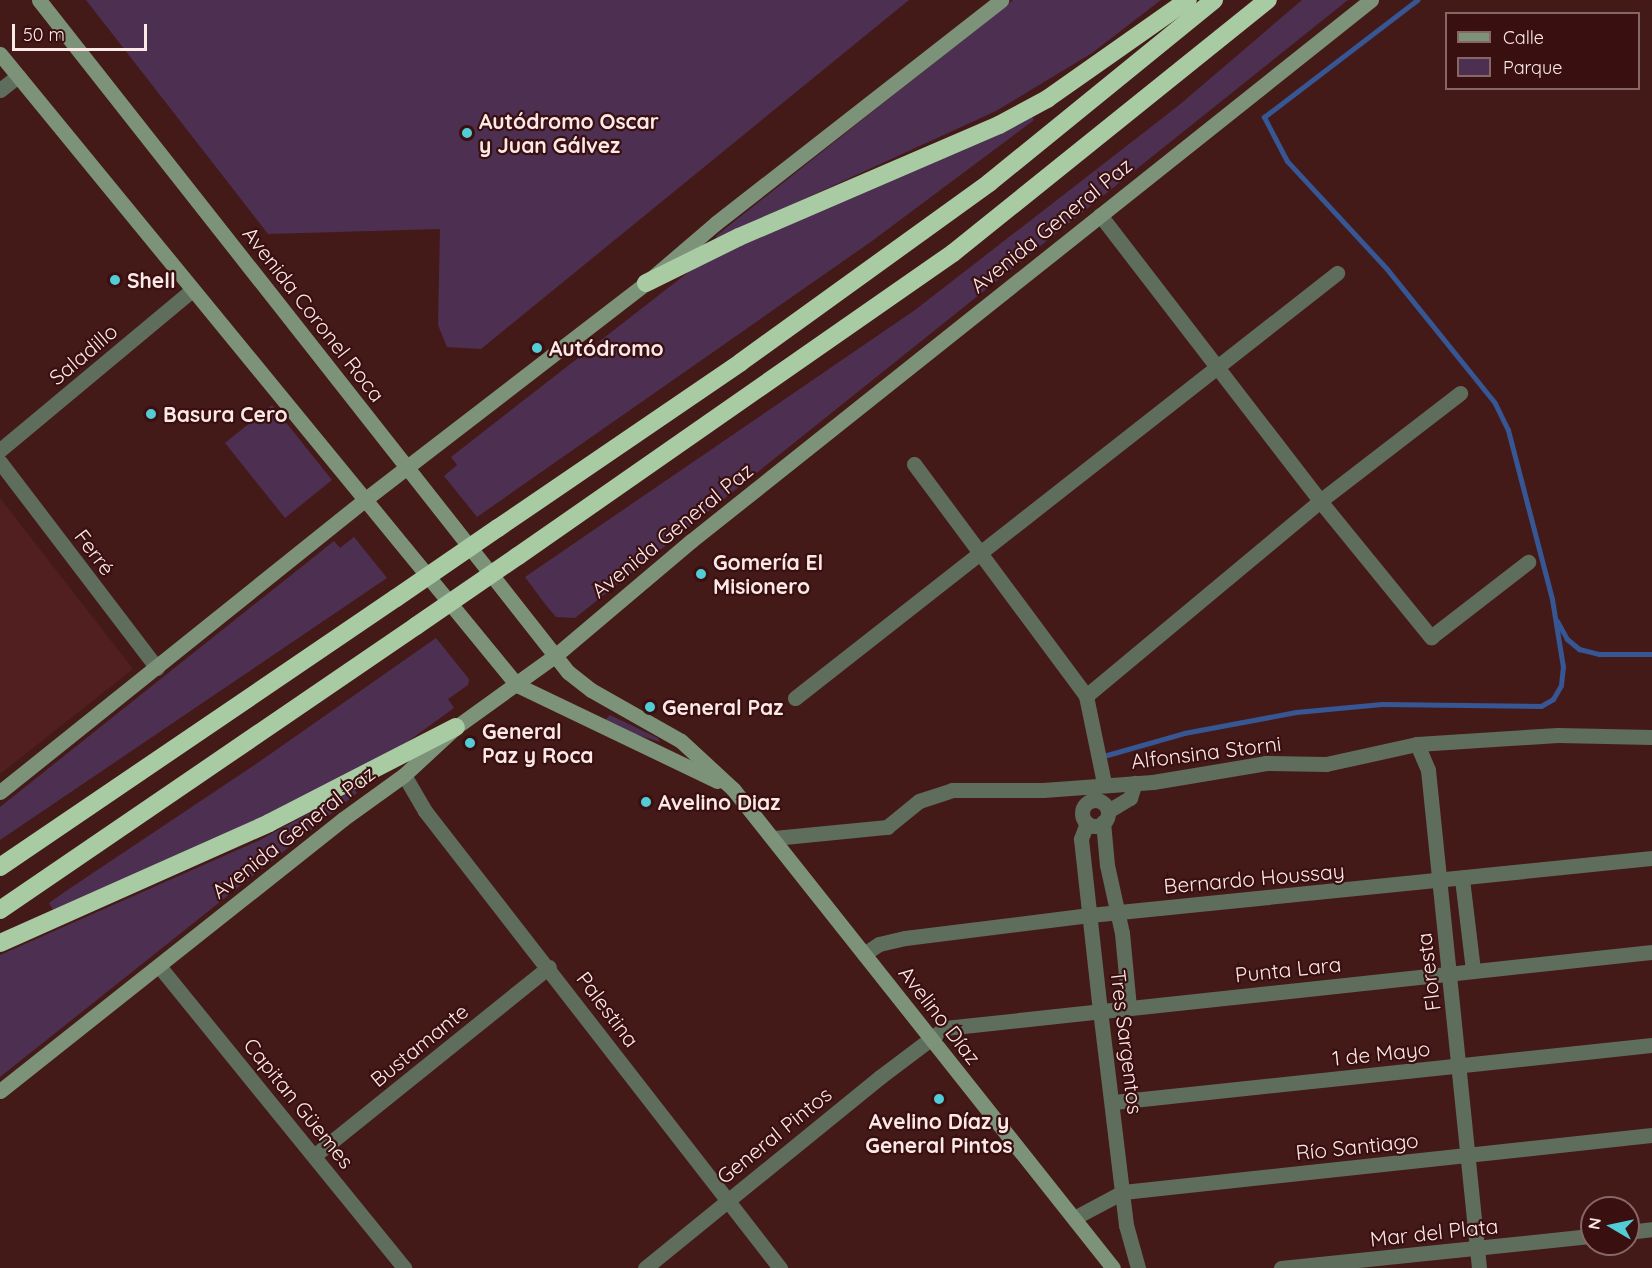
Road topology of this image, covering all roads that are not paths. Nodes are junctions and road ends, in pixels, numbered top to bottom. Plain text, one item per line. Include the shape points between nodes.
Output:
1 (39, 0) edge
2 (1001, 0) edge
3 (1188, 0) edge
4 (1214, 0) edge
5 (1268, 0) edge
6 (1371, 0) edge
7 (0, 54) edge
8 (18, 76) junction
9 (0, 90) edge
10 (1100, 215) junction
11 (1337, 273) dead end
12 (645, 283) junction
13 (192, 291) junction
14 (1216, 365) junction
15 (1460, 393) dead end
16 (0, 450) edge
17 (0, 462) edge
18 (914, 464) dead end
19 (407, 467) junction
20 (363, 501) junction
21 (1320, 501) junction
22 (978, 555) junction
23 (1528, 562) dead end
24 (556, 655) junction
25 (157, 668) junction
26 (517, 685) junction
27 (1086, 696) junction
28 (795, 698) dead end
29 (456, 727) junction
30 (1652, 737) edge
31 (1417, 744) junction
32 (404, 775) junction
33 (1104, 783) junction
34 (1135, 783) junction
35 (733, 789) junction
36 (0, 792) edge
37 (1106, 817) junction
38 (1087, 823) junction
39 (774, 838) junction
40 (1652, 858) edge
41 (0, 867) edge
42 (1462, 879) junction
43 (1438, 881) junction
44 (0, 910) edge
45 (1119, 912) junction
46 (1090, 915) junction
47 (0, 943) edge
48 (1652, 952) edge
49 (864, 954) junction
50 (159, 966) junction
51 (549, 967) junction
52 (1473, 970) junction
53 (1450, 973) junction
54 (1129, 1007) junction
55 (1100, 1010) junction
56 (930, 1037) junction
57 (1652, 1045) edge
58 (1459, 1066) junction
59 (0, 1091) edge
60 (1114, 1102) junction
61 (1652, 1135) edge
62 (315, 1155) junction
63 (1468, 1155) junction
64 (1123, 1192) junction
65 (726, 1200) junction
66 (1074, 1218) junction
67 (1580, 1237) edge
68 (1477, 1249) junction
69 (1107, 1266) edge
70 (404, 1268) edge
71 (645, 1268) edge
72 (780, 1268) edge
73 (1138, 1268) edge
74 (1281, 1268) edge
75 (1479, 1268) edge

1 - 19 street, Avenida Coronel Roca
2 - 12 street
3 - 12 highway via 1047,99 999,125 740,237
4 - 41 highway, bridge via 962,203 741,362
5 - 44 highway, Avenida General Paz, bridge via 953,254
6 - 10 street, Avenida General Paz
7 - 8 street
8 - 9 street
8 - 13 street
10 - 14 street
10 - 24 street, Avenida General Paz via 691,541
11 - 14 street
12 - 19 street
13 - 16 street, Saladillo
13 - 20 street
14 - 21 street
14 - 22 street
15 - 21 street
17 - 25 street, Ferré
18 - 22 street
19 - 20 street
19 - 24 street, Avenida Coronel Roca
20 - 25 street
20 - 26 street
21 - 23 street via 1431,638
21 - 27 street
22 - 27 street
22 - 28 street
24 - 26 street, Avenida General Paz
24 - 35 street, Avelino Díaz via 581,683 681,741
25 - 36 street
26 - 29 street, Avenida General Paz
26 - 35 street, Avelino Díaz
27 - 33 street
29 - 32 street, Avenida General Paz
29 - 47 highway via 269,823
30 - 31 street, Alfonsina Storni via 1558,735
31 - 34 street, Alfonsina Storni via 1326,764 1266,763
31 - 43 street, Floresta via 1428,770
32 - 50 street, Avenida General Paz
32 - 51 street, Palestina via 425,811
33 - 34 street, Alfonsina Storni
33 - 39 street, Alfonsina Storni via 1043,790 952,790 920,801 886,827
34 - 37 street via 1130,798
35 - 39 street, Avelino Díaz
37 - 38 street via 1095,826
37 - 38 street, Tres Sargentos via 1101,801 1089,801 1082,811
37 - 45 street, Tres Sargentos via 1107,865
38 - 46 street, Tres Sargentos via 1081,838
39 - 49 street, Avelino Díaz
40 - 42 street, Bernardo Houssay
42 - 43 street, Bernardo Houssay
42 - 52 street
43 - 45 street, Bernardo Houssay
43 - 53 street, Floresta
45 - 46 street, Bernardo Houssay
45 - 54 street, Tres Sargentos
46 - 49 street, Bernardo Houssay via 905,938 879,944
46 - 55 street, Tres Sargentos
48 - 52 street, Punta Lara
49 - 56 street, Avelino Díaz
50 - 59 street, Avenida General Paz
50 - 62 street, Capitan Güemes
51 - 62 street, Bustamante
51 - 65 street, Palestina
52 - 53 street, Punta Lara
53 - 54 street, Punta Lara
53 - 58 street, Floresta
54 - 55 street, Punta Lara
55 - 56 street, Punta Lara via 945,1029
55 - 60 street, Tres Sargentos
56 - 65 street, General Pintos
56 - 66 street, Avelino Díaz
57 - 58 street, 1 de Mayo
58 - 60 street, 1 de Mayo
58 - 63 street, Floresta
60 - 64 street, Tres Sargentos
61 - 63 street, Río Santiago
62 - 70 street, Capitan Güemes
63 - 64 street, Río Santiago
63 - 68 street, Floresta
64 - 66 street, Río Santiago
64 - 73 street, Tres Sargentos
65 - 71 street, General Pintos
65 - 72 street, Palestina
66 - 69 street, Avelino Díaz
67 - 68 street, Mar del Plata
68 - 74 street, Mar del Plata
68 - 75 street, Floresta

